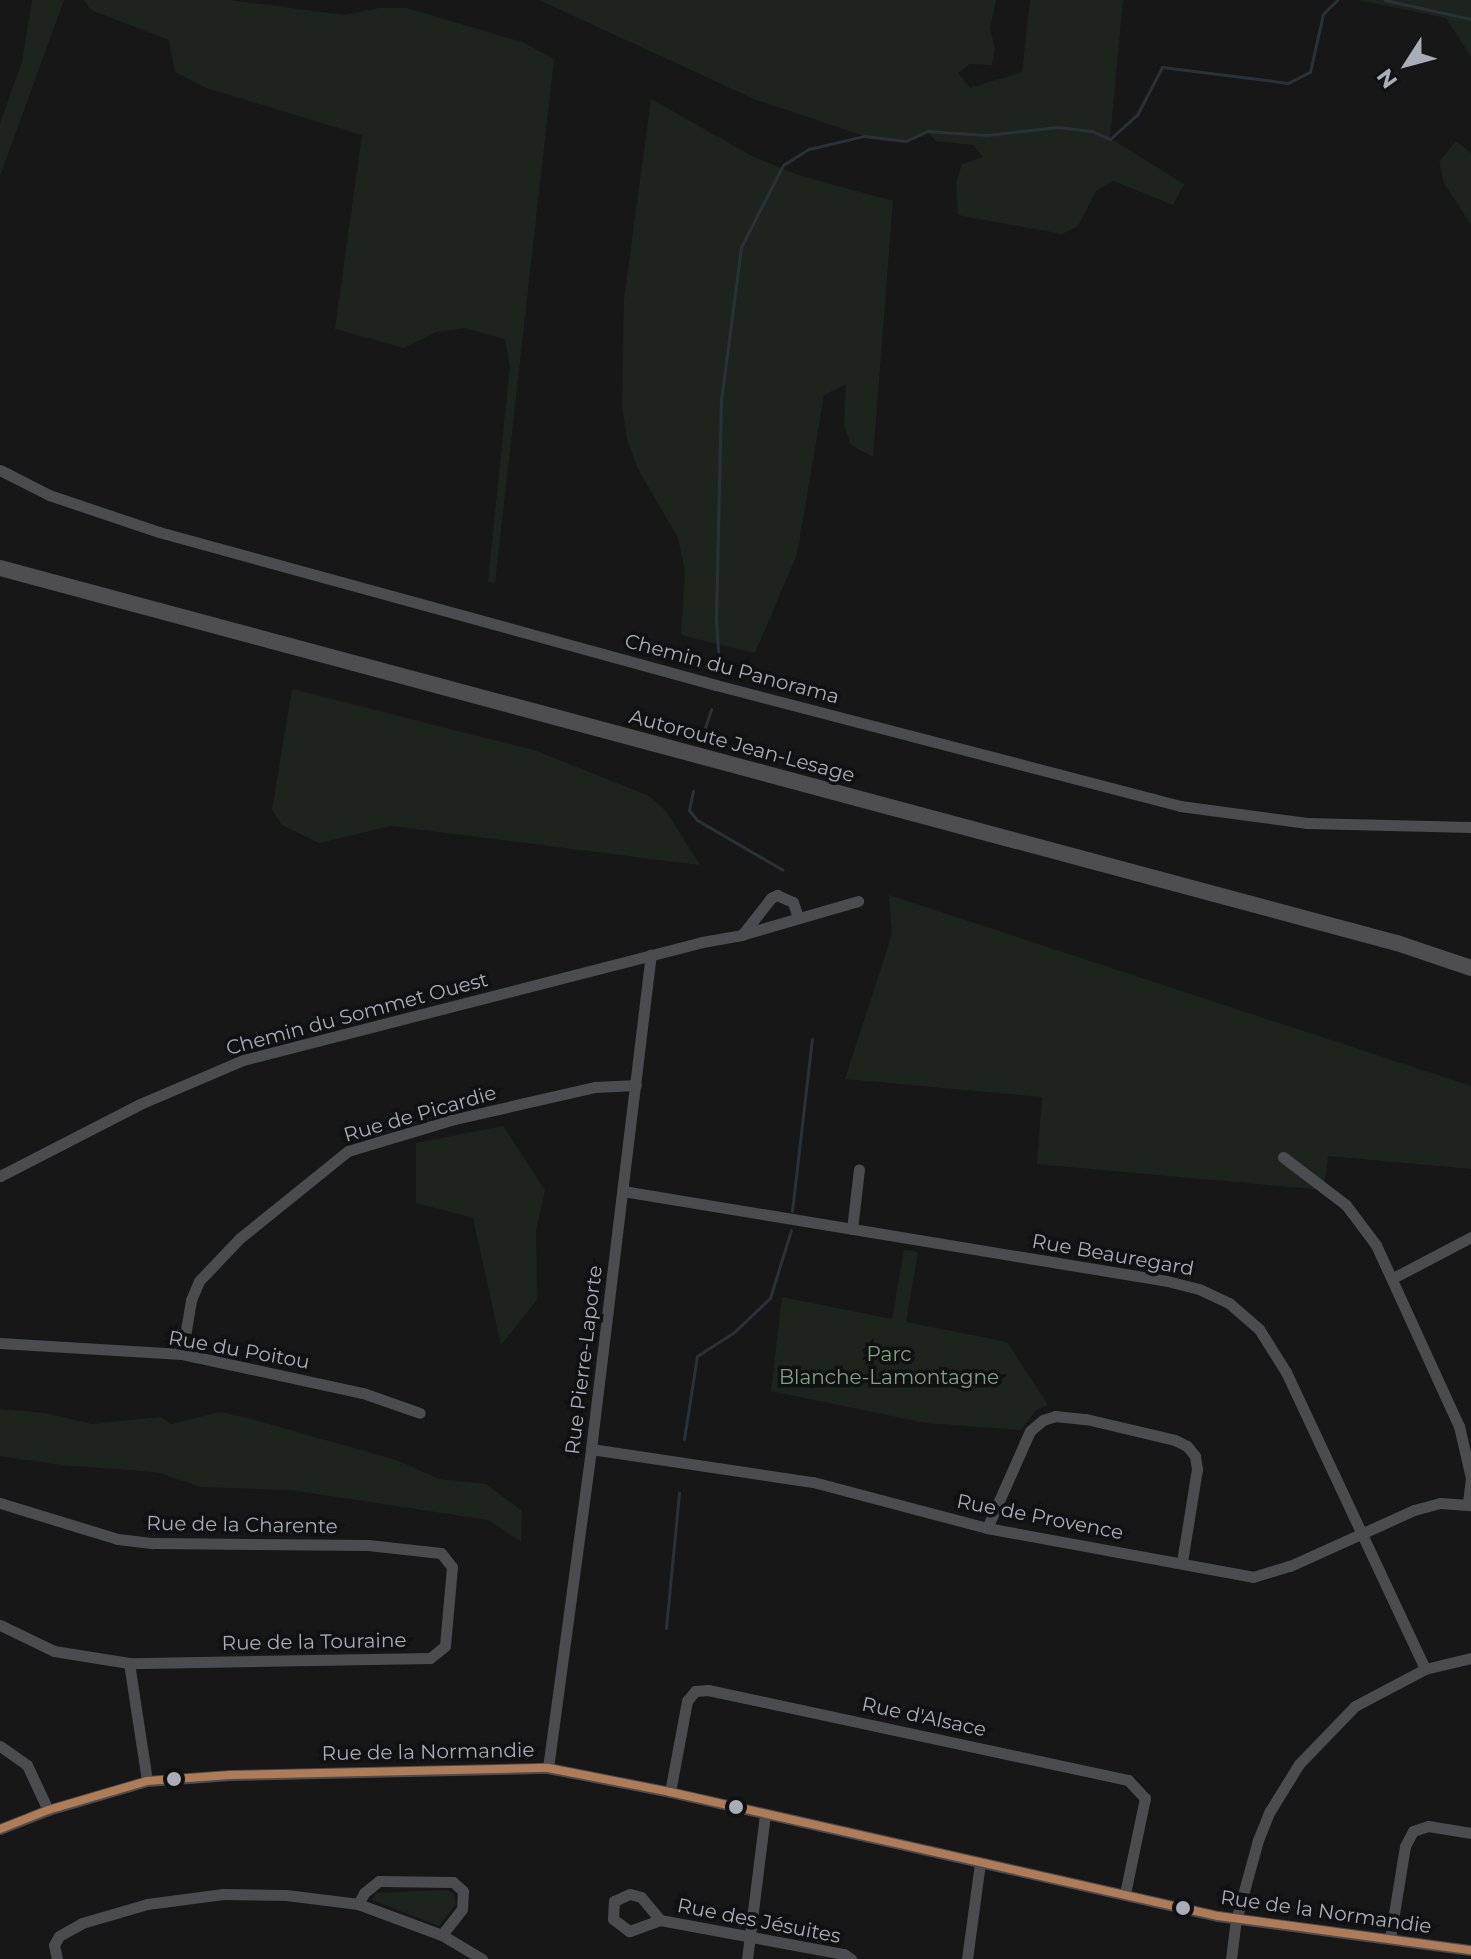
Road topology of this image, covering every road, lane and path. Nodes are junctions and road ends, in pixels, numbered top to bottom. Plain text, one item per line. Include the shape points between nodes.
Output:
1 (0, 470) edge
2 (0, 568) edge
3 (1471, 827) edge
4 (858, 901) dead end
5 (798, 917) junction
6 (741, 935) junction
7 (651, 955) junction
8 (1471, 968) edge
9 (636, 1085) junction
10 (1283, 1157) dead end
11 (859, 1169) dead end
12 (0, 1176) edge
13 (623, 1191) junction
14 (852, 1229) junction
15 (1471, 1237) edge
16 (1393, 1278) junction
17 (0, 1343) edge
18 (182, 1354) junction
19 (420, 1413) dead end
20 (591, 1449) junction
21 (0, 1503) edge
22 (1469, 1505) edge
23 (987, 1528) junction
24 (1361, 1536) junction
25 (441, 1553) joint
26 (1182, 1562) junction
27 (0, 1625) edge
28 (1471, 1658) edge
29 (129, 1663) junction
30 (1425, 1669) junction
31 (0, 1746) edge
32 (548, 1768) junction
33 (147, 1781) junction
34 (670, 1792) junction
35 (48, 1810) junction
36 (765, 1815) junction
37 (0, 1829) edge
38 (1471, 1833) edge
39 (980, 1863) junction
40 (1125, 1894) junction
41 (358, 1904) junction
42 (660, 1920) dead end
43 (1236, 1920) junction
44 (442, 1935) junction
45 (749, 1938) junction
46 (1390, 1938) junction
47 (1471, 1950) edge
48 (57, 1959) edge
49 (482, 1959) edge
50 (747, 1959) edge
51 (851, 1959) edge
52 (967, 1959) edge
53 (1231, 1959) edge

1 - 3 street, Chemin du Panorama via 49,495 159,532 1180,806 1307,823
2 - 8 highway, Autoroute Jean-Lesage via 1397,943
4 - 5 street, Chemin du Sommet Ouest
5 - 6 street, Chemin du Sommet Ouest
5 - 6 street via 793,902 777,895
6 - 7 street, Chemin du Sommet Ouest
7 - 9 street, Rue Pierre-Laporte
7 - 12 street, Chemin du Sommet Ouest via 243,1060 140,1104
9 - 13 street, Rue Pierre-Laporte
9 - 18 street, Rue de Picardie via 595,1087 348,1151 240,1238 199,1281
10 - 16 street via 1346,1205
11 - 14 street
13 - 14 street, Rue Beauregard
13 - 20 street, Rue Pierre-Laporte
14 - 24 street, Rue Beauregard via 1167,1281 1229,1303 1259,1329 1278,1356
15 - 16 street
16 - 22 street via 1459,1426 1471,1478
17 - 18 street, Rue du Poitou
18 - 19 street, Rue du Poitou via 363,1393
20 - 23 street, Rue de Provence via 813,1482
20 - 32 street, Rue Pierre-Laporte
21 - 25 street, Rue de la Charente via 118,1539 153,1543 368,1545
22 - 24 street, Rue de Provence via 1440,1503 1414,1510
23 - 26 street, Rue de Provence
23 - 26 street via 1030,1431 1055,1416 1077,1418 1175,1440 1195,1456
24 - 26 street, Rue de Provence via 1253,1577
24 - 30 street, Rue Beauregard
25 - 29 street, Rue de la Touraine via 452,1567 445,1646 430,1658
27 - 29 street, Rue de la Touraine via 54,1651
28 - 30 street
29 - 33 street
30 - 43 street via 1355,1706 1299,1764 1258,1840
31 - 35 street via 27,1765
32 - 33 street, Rue de la Normandie
32 - 34 street, Rue de la Normandie
33 - 35 street, Rue de la Normandie
34 - 36 street, Rue de la Normandie
34 - 40 street, Rue d'Alsace via 687,1701 695,1691 708,1690 1128,1780 1145,1798
35 - 37 street, Rue de la Normandie
36 - 39 street, Rue de la Normandie
36 - 45 street
38 - 46 street via 1428,1826 1413,1831 1405,1846
39 - 40 street, Rue de la Normandie
39 - 52 street
40 - 43 street, Rue de la Normandie
41 - 44 street
41 - 44 street via 379,1881 453,1882 463,1891 462,1909
41 - 48 street via 223,1894 147,1904 82,1923 59,1936 54,1945
42 - 45 street, Rue des Jésuites
43 - 46 street, Rue de la Normandie
43 - 53 street
44 - 49 street
45 - 50 street
45 - 51 street, Rue des Jésuites
46 - 47 street, Rue de la Normandie

